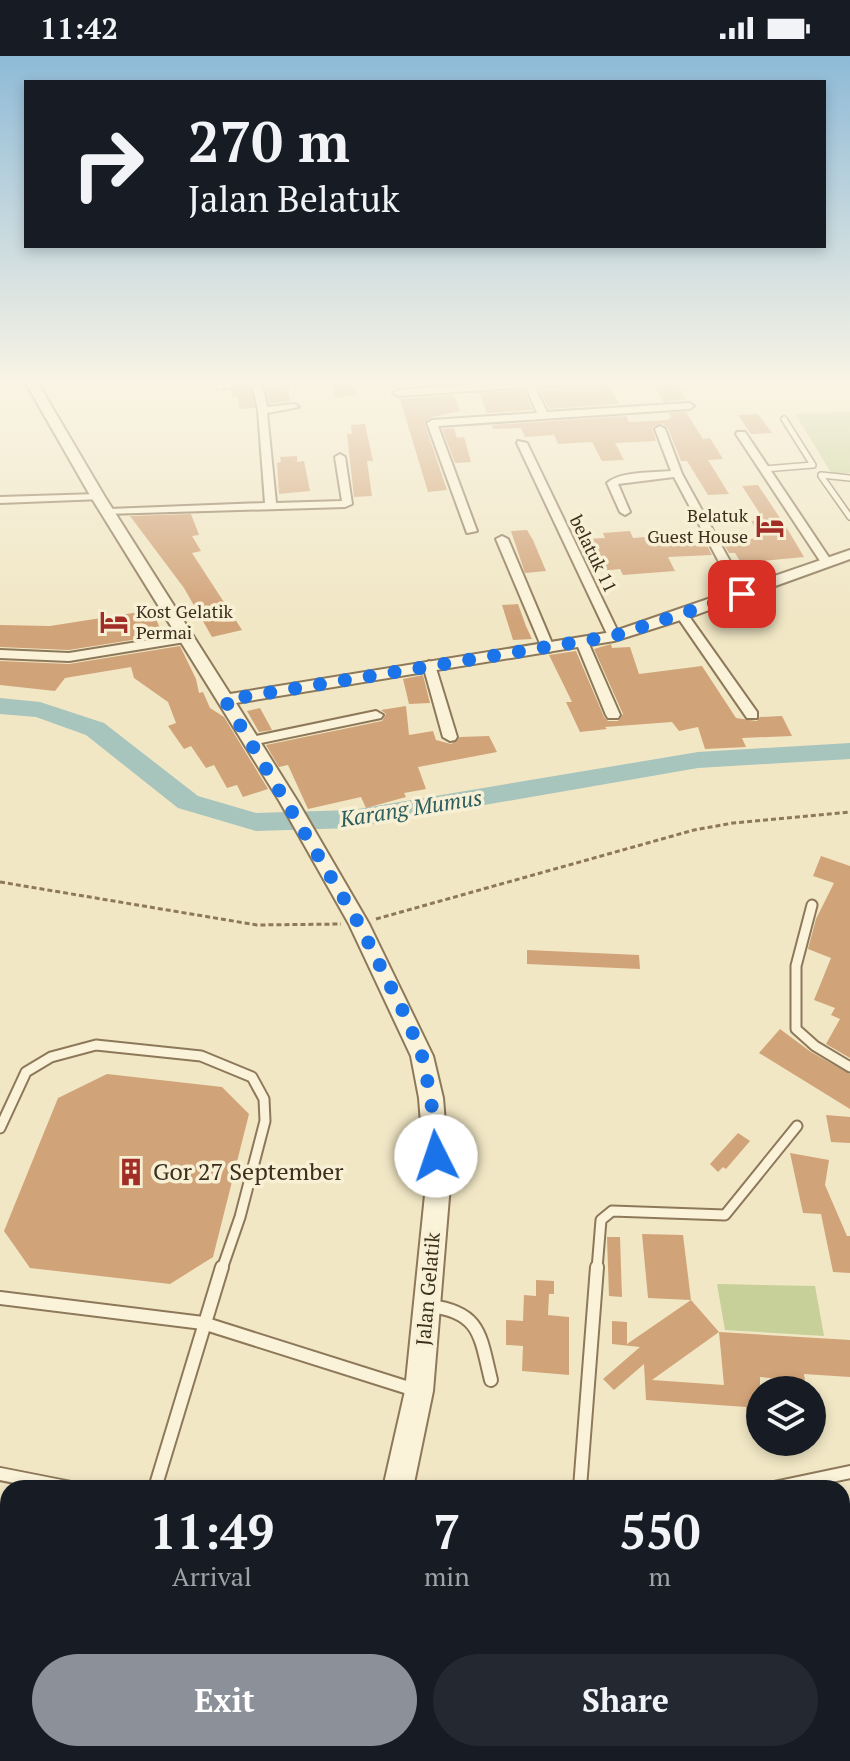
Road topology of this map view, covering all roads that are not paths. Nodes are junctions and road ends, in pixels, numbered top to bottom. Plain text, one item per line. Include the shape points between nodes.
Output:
1 (76, 460) edge
2 (267, 460) edge
3 (341, 460) edge
4 (445, 460) edge
5 (530, 460) edge
6 (672, 460) edge
7 (758, 460) edge
8 (810, 460) edge
9 (813, 465) junction
10 (764, 469) junction
11 (677, 474) junction
12 (821, 476) junction
13 (850, 478) edge
14 (98, 497) junction
15 (0, 500) edge
16 (271, 507) junction
17 (109, 512) junction
18 (625, 512) dead end
19 (850, 517) edge
20 (471, 531) dead end
21 (502, 539) dead end
22 (850, 554) edge
23 (826, 562) junction
24 (742, 594) junction
25 (682, 615) junction
26 (614, 636) junction
27 (187, 638) junction
28 (582, 642) junction
29 (548, 648) junction
30 (0, 654) edge
31 (429, 665) junction
32 (225, 700) junction
33 (376, 715) dead end
34 (613, 715) dead end
35 (752, 715) dead end
36 (450, 737) dead end
37 (251, 741) junction
38 (812, 905) dead end
39 (850, 1067) edge
40 (797, 1126) dead end
41 (0, 1128) edge
42 (0, 1298) edge
43 (426, 1305) junction
44 (203, 1323) junction
45 (491, 1380) dead end
46 (419, 1391) junction
47 (850, 1472) edge
48 (0, 1474) edge
49 (30, 1480) edge
50 (157, 1480) edge
51 (400, 1480) edge
52 (581, 1480) edge
53 (812, 1480) edge

1 - 14 street, Jalan Gelatik
2 - 16 street
3 - 16 street via 346,504
4 - 20 street
5 - 26 street, belatuk 11
6 - 11 street
7 - 10 street
8 - 9 lane
9 - 10 lane
9 - 12 lane
10 - 23 street
11 - 18 street via 612,483
11 - 24 street
12 - 13 lane
12 - 19 lane
14 - 15 street
14 - 17 street, Jalan Gelatik
16 - 17 street
17 - 27 street, Jalan Gelatik
21 - 29 street
22 - 23 street
23 - 24 street
24 - 25 street
25 - 26 street
25 - 35 street
26 - 28 street
27 - 30 street via 83,655
27 - 32 street, Jalan Gelatik
28 - 29 street
28 - 34 street
29 - 31 street
31 - 32 street
31 - 36 street
32 - 37 street, Jalan Gelatik
33 - 37 street
37 - 43 street, Jalan Gelatik via 359,924 422,1056 438,1185
38 - 39 lane via 800,933 793,1004 796,1029
40 - 52 lane via 725,1215 612,1211 601,1220
41 - 44 lane via 26,1072 51,1057 96,1045 201,1056 252,1077 264,1099 265,1121 240,1217
42 - 44 lane
43 - 45 lane via 466,1316 478,1332
43 - 46 street, Jalan Gelatik
44 - 46 lane
44 - 50 lane
46 - 51 street, Jalan Gelatik
47 - 53 lane
48 - 49 lane

